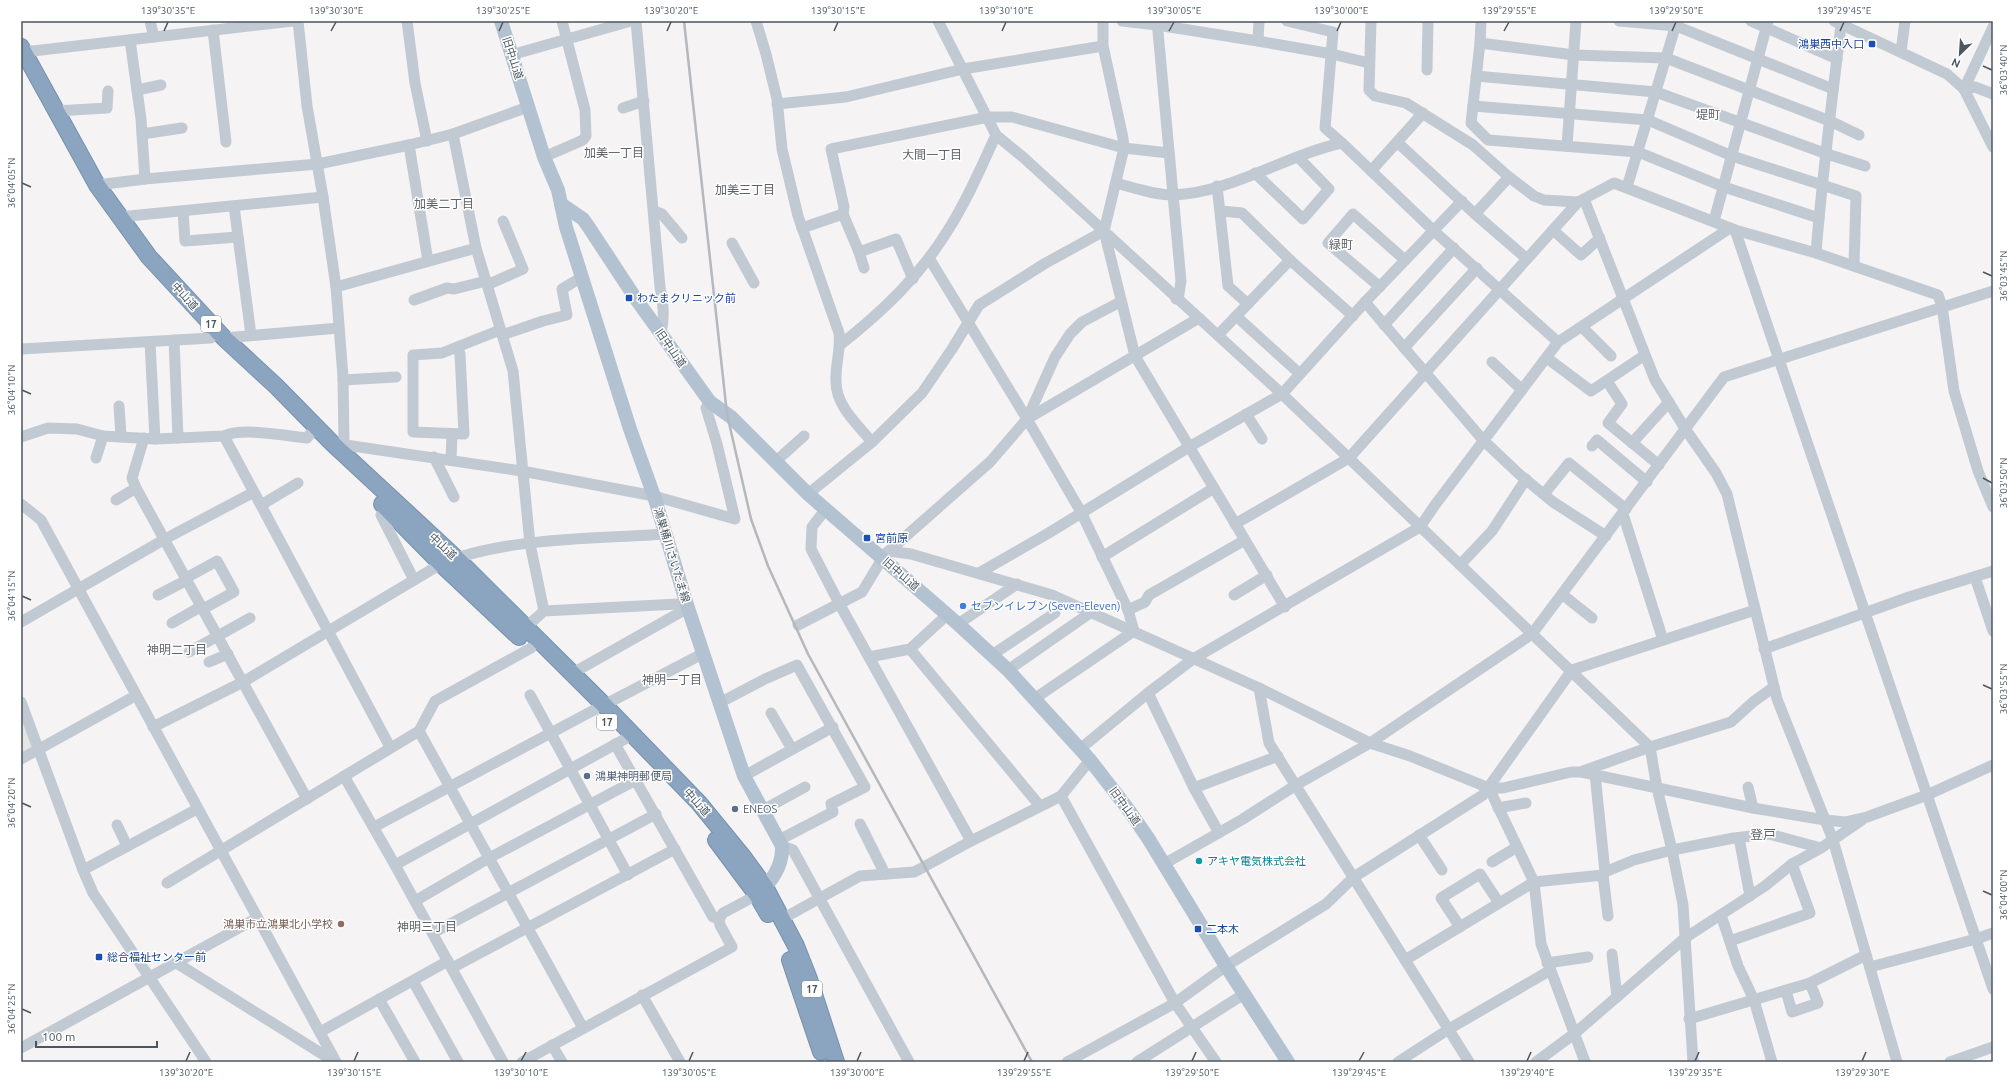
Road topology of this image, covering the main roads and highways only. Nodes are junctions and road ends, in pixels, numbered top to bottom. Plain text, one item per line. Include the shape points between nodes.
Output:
1 (501, 21) edge
2 (23, 50) edge
3 (21, 68) edge
4 (562, 204) junction
5 (218, 338) junction
6 (448, 561) junction
7 (599, 707) junction
8 (761, 891) junction
9 (825, 1062) edge
10 (836, 1062) edge
11 (1288, 1062) edge

1 - 4 main road, 旧中山道 via 544,157
2 - 5 highway, 中山道 / 17 via 97,185 149,256
3 - 5 highway, 中山道 / 17 via 92,194 134,250
4 - 8 main road, 鴻巣桶川さいたま線 via 566,227 630,429 744,776 780,843 782,853 778,870
4 - 11 main road, 旧中山道 via 586,222 710,402 731,418 825,510 885,554 1008,670 1090,760 1128,809
5 - 6 highway, 中山道 / 17 via 310,434 386,508
5 - 6 highway, 中山道 / 17 via 276,386 338,443
6 - 7 highway, 中山道 / 17 via 531,648
6 - 7 highway, 中山道 / 17 via 525,628 571,674
7 - 8 highway, 中山道 / 17 via 699,803
7 - 8 highway, 中山道 / 17 via 620,741 667,782
8 - 9 highway, 中山道 / 17 via 791,963
8 - 10 highway, 中山道 / 17 via 782,919 796,946

